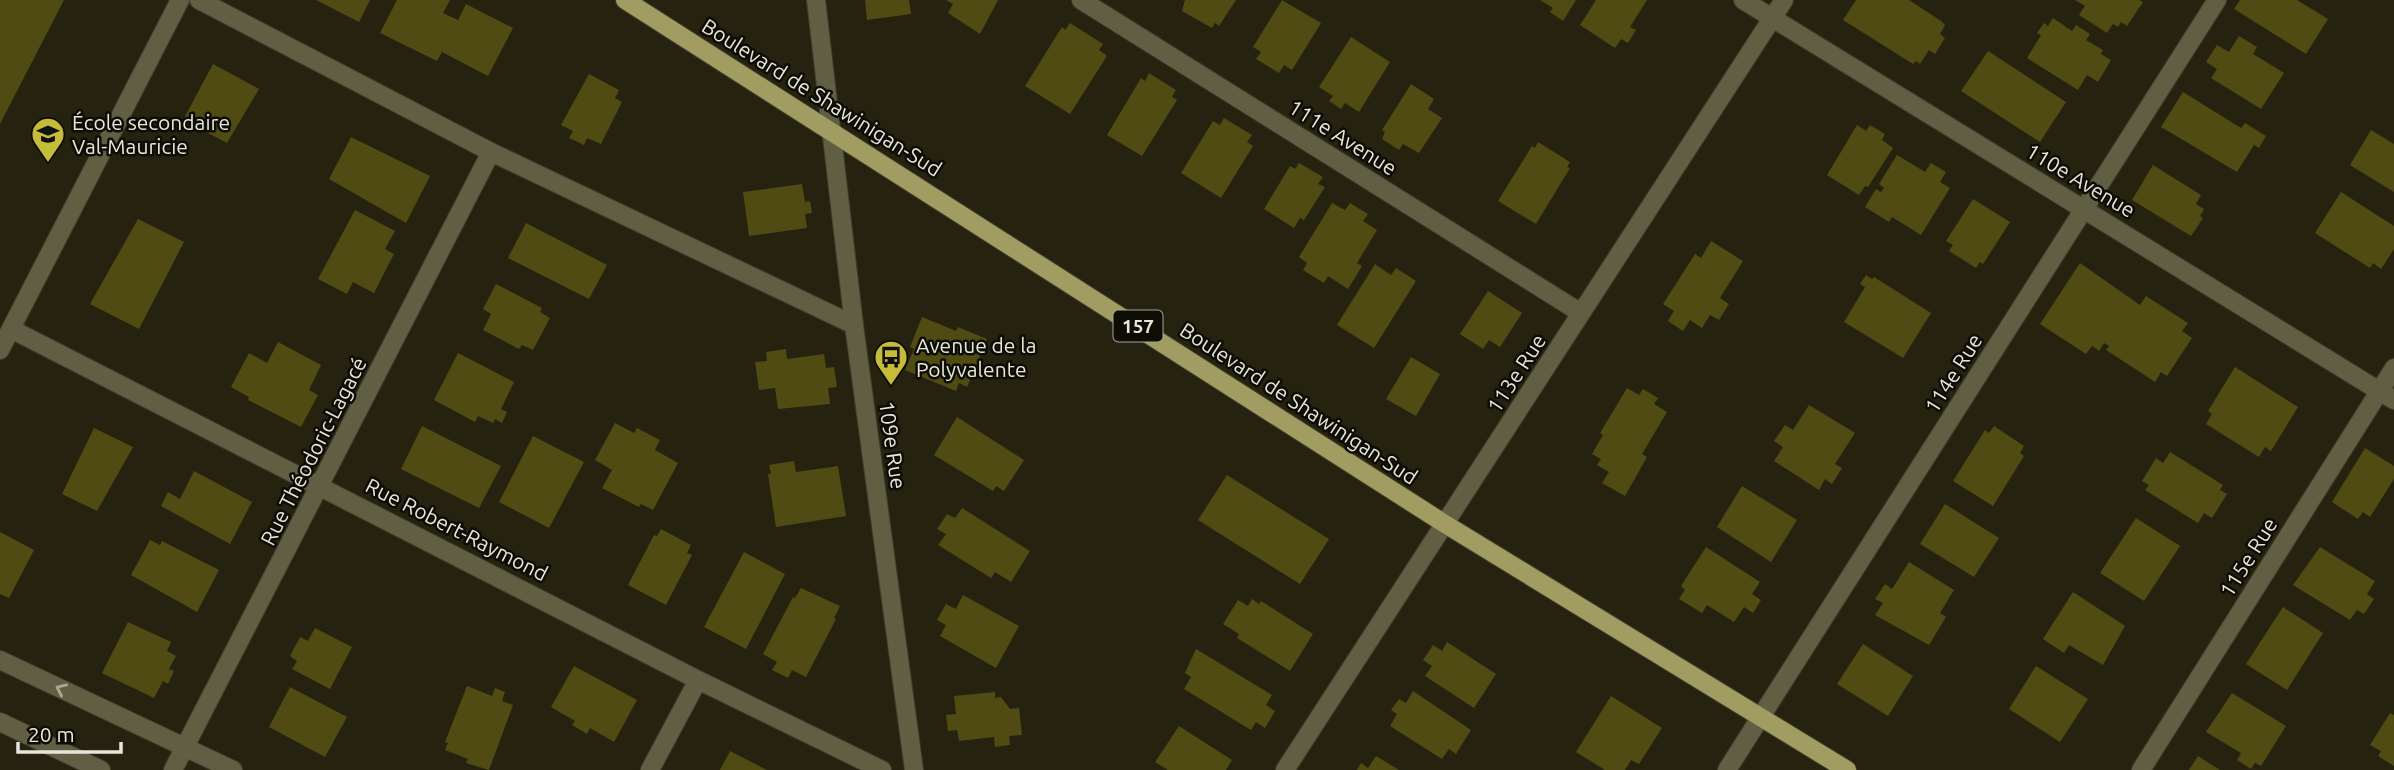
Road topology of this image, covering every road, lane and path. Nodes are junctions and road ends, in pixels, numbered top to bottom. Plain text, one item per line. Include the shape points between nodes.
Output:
1 (180, 0) edge
2 (199, 0) edge
3 (625, 0) edge
4 (817, 0) edge
5 (1081, 0) edge
6 (1743, 0) edge
7 (1784, 0) edge
8 (2217, 0) edge
9 (1772, 19) junction
10 (831, 129) junction
11 (491, 152) junction
12 (2085, 208) junction
13 (1581, 313) junction
14 (854, 325) junction
15 (11, 328) junction
16 (0, 350) edge
17 (2394, 368) edge
18 (2387, 396) edge
19 (322, 485) junction
20 (1445, 524) junction
21 (0, 660) edge
22 (698, 680) junction
23 (1762, 716) junction
24 (0, 722) edge
25 (184, 747) junction
26 (101, 770) edge
27 (173, 770) edge
28 (233, 770) edge
29 (650, 770) edge
30 (882, 770) edge
31 (914, 770) edge
32 (1286, 770) edge
33 (1727, 770) edge
34 (1847, 770) edge
35 (2141, 770) edge

1 - 15 street
2 - 11 street
3 - 10 main road, Boulevard de Shawinigan-Sud / 157
4 - 10 street, 109e Rue
5 - 13 street, 111e Avenue
6 - 9 street, 110e Avenue
7 - 9 street, 113e Rue
8 - 12 street, 114e Rue
9 - 12 street, 110e Avenue
9 - 13 street, 113e Rue
10 - 14 street, 109e Rue
10 - 20 main road, Boulevard de Shawinigan-Sud / 157
11 - 14 street
11 - 19 street, Rue Théodoric-Lagacé
12 - 18 street, 110e Avenue
12 - 23 street, 114e Rue
13 - 20 street, 113e Rue
14 - 31 street, 109e Rue
15 - 16 street
15 - 19 street, Rue Robert-Raymond
17 - 18 street, 115e Rue
18 - 35 street, 115e Rue
19 - 22 street, Rue Robert-Raymond
19 - 25 street, Rue Théodoric-Lagacé
20 - 23 main road, Boulevard de Shawinigan-Sud / 157
20 - 32 street, 113e Rue
25 -> 21 street
22 - 29 street
22 - 30 street, Rue Robert-Raymond
23 - 33 street, 114e Rue
23 - 34 main road, Boulevard de Shawinigan-Sud / 157
24 - 26 street
25 - 27 street, Rue Théodoric-Lagacé
25 - 28 street

